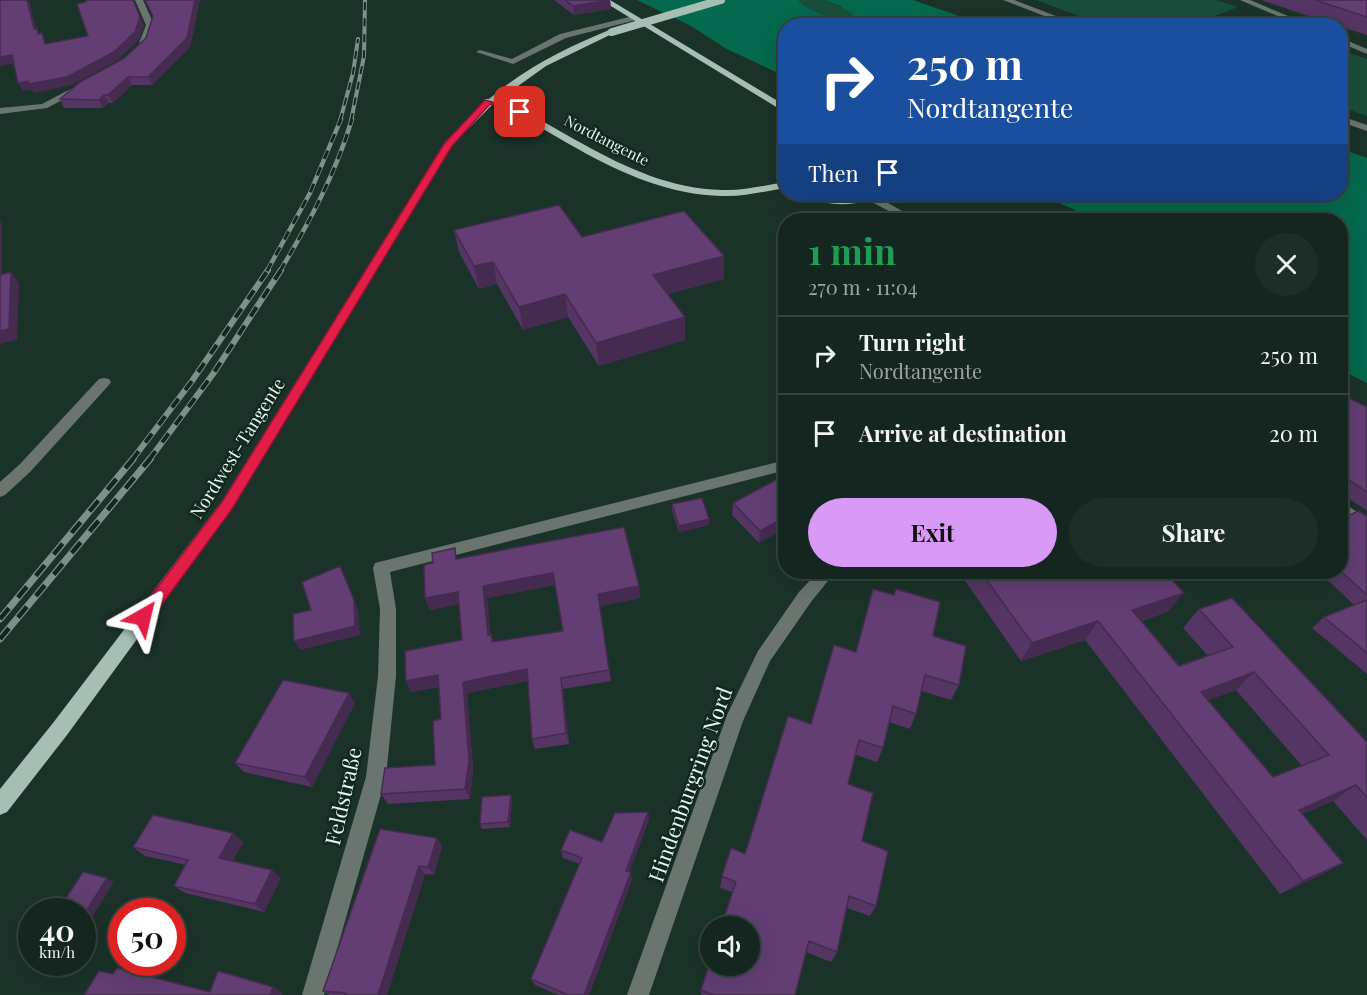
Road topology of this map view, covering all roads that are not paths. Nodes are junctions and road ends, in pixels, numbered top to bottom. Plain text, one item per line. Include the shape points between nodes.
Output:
1 (140, 0) edge
2 (605, 0) edge
3 (721, 0) edge
4 (1007, 0) edge
5 (1244, 0) edge
6 (633, 18) junction
7 (1057, 18) edge
8 (1289, 18) edge
9 (1348, 43) edge
10 (137, 49) edge
11 (480, 52) dead end
12 (1367, 52) edge
13 (94, 79) edge
14 (488, 101) junction
15 (778, 105) edge
16 (0, 111) edge
17 (1348, 121) edge
18 (1367, 128) edge
19 (778, 187) edge
20 (881, 201) edge
21 (901, 213) edge
22 (105, 382) dead end
23 (778, 467) edge
24 (0, 491) edge
25 (1348, 513) edge
26 (1367, 526) edge
27 (821, 579) edge
28 (0, 805) edge
29 (313, 995) edge
30 (638, 995) edge

1 - 10 street via 150,25 145,42
2 - 6 main road
3 - 14 main road, bridge via 579,45
4 - 7 street
5 - 8 street
6 - 11 street via 562,36 513,62
6 - 15 main road
9 - 12 street
13 - 16 street via 44,106
14 - 19 main road, Nordtangente via 520,112 595,154 657,182 744,193
14 - 28 main road, Nordwest-Tangente via 435,164 227,506
17 - 18 street
20 - 21 street
22 - 24 street
23 - 29 street, Feldstraße via 381,568 388,609 387,676 376,777
25 - 26 street
27 - 30 street, Hindenburgring Nord via 765,656 734,722

